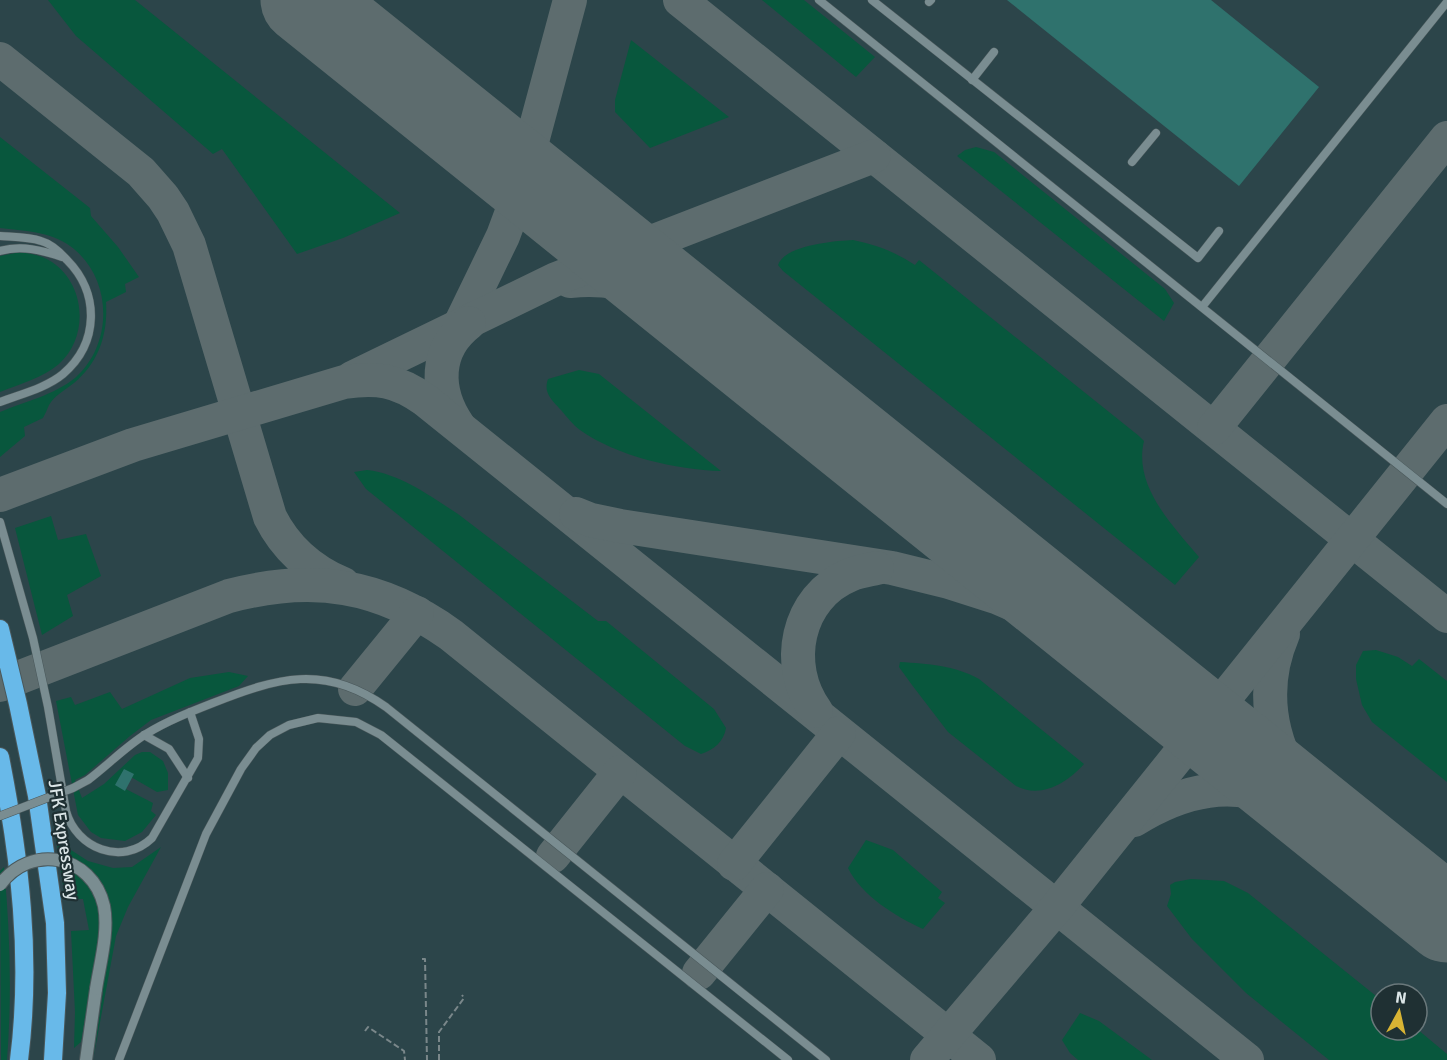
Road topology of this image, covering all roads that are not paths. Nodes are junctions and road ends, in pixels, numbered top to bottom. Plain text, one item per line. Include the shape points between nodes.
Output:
1 (819, 0) edge
2 (872, 0) edge
3 (1447, 2) edge
4 (994, 52) dead end
5 (972, 80) junction
6 (1156, 133) dead end
7 (1132, 162) dead end
8 (1219, 231) dead end
9 (0, 236) edge
10 (0, 250) edge
11 (66, 259) junction
12 (1202, 307) junction
13 (0, 402) edge
14 (1447, 504) edge
15 (0, 522) edge
16 (0, 629) edge
17 (190, 712) junction
18 (144, 735) junction
19 (0, 757) edge
20 (188, 778) junction
21 (0, 816) edge
22 (0, 885) edge
23 (17, 1060) edge
24 (53, 1060) edge
25 (86, 1060) edge
26 (119, 1060) edge
27 (788, 1060) edge
28 (826, 1060) edge

1 - 12 lane
2 - 5 lane
3 - 12 lane
4 - 5 lane
5 - 8 lane via 1198,258
6 - 7 lane
9 - 11 lane via 41,241
10 - 11 lane via 34,249
11 - 13 lane via 90,296 91,327 81,353 53,381
12 - 14 lane
15 - 20 lane via 33,639 66,811 75,832 100,850 125,852 140,847 156,833
16 - 24 highway, JFK Expressway via 37,796 56,923
17 - 18 lane
17 - 20 lane via 199,745 198,758
17 - 28 lane via 255,686 295,679 330,681 367,695
18 - 20 lane via 169,749
18 - 21 lane, bridge via 88,780
19 - 23 highway via 24,921 26,992
22 - 25 street, bridge via 18,868 38,860 62,860 88,876 101,896 105,933
26 - 27 lane via 202,842 242,769 262,742 279,730 298,722 329,718 356,722 381,735

